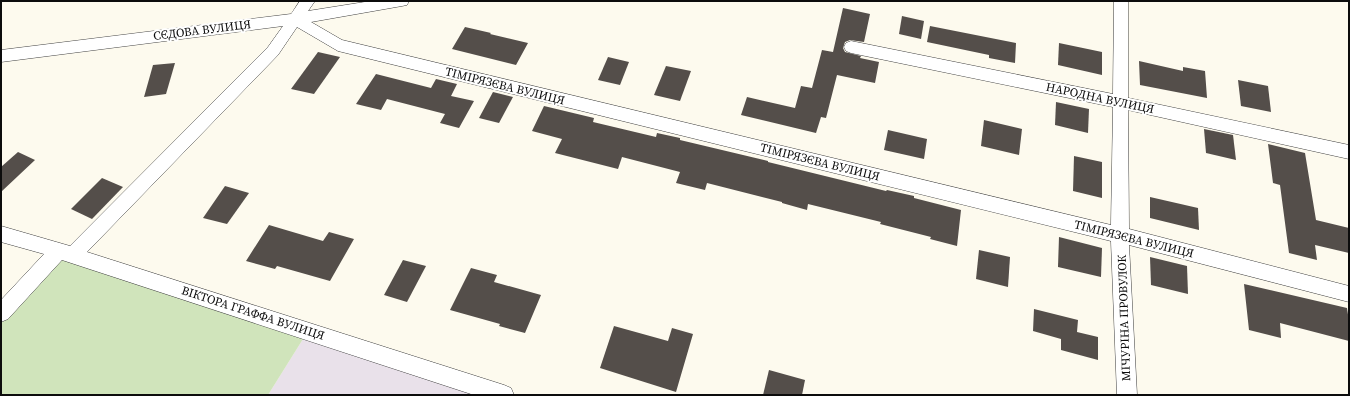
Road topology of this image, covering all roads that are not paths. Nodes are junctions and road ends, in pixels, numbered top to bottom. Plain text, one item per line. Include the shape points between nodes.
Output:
1 (308, 1) edge
2 (402, 1) edge
3 (1121, 1) edge
4 (296, 18) junction
5 (851, 47) dead end
6 (1, 56) edge
7 (1120, 102) junction
8 (1349, 152) edge
9 (1, 234) edge
10 (1120, 235) junction
11 (66, 253) junction
12 (1349, 294) edge
13 (1, 313) edge
14 (504, 395) edge
15 (1127, 395) edge

1 - 4 street
2 - 4 street, СЄДОВА ВУЛИЦЯ
3 - 7 street, МІЧУРІНА ПРОВУЛОК
4 - 6 street, СЄДОВА ВУЛИЦЯ
4 - 10 street, ТІМІРЯЗЄВА ВУЛИЦЯ via 338,45
4 - 11 street via 273,51
5 - 7 street, НАРОДНА ВУЛИЦЯ
7 - 8 street, НАРОДНА ВУЛИЦЯ
7 - 10 street, МІЧУРІНА ПРОВУЛОК
9 - 11 street, ВІКТОРА ГРАФФА ВУЛИЦЯ
10 - 12 street, ТІМІРЯЗЄВА ВУЛИЦЯ
10 - 15 street, МІЧУРІНА ПРОВУЛОК
11 - 13 street
11 - 14 street, ВІКТОРА ГРАФФА ВУЛИЦЯ

